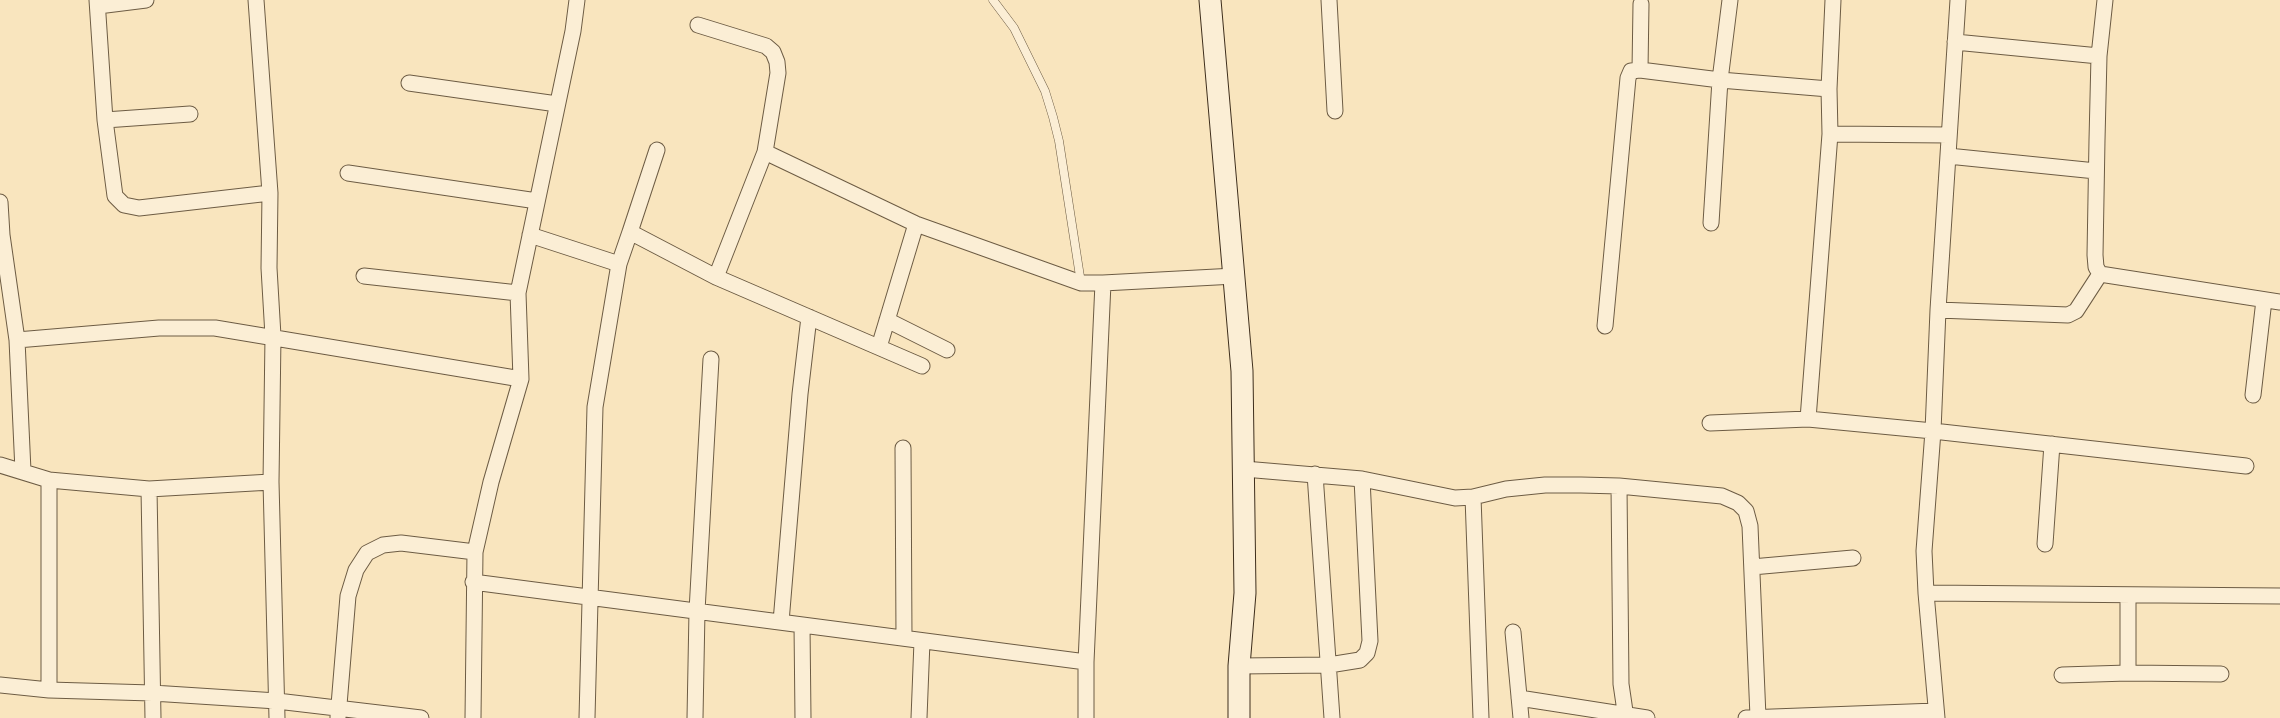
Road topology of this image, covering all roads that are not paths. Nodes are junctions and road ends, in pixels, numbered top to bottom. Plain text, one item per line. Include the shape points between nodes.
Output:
1 (146, 0) edge
2 (256, 0) edge
3 (577, 0) edge
4 (993, 0) edge
5 (1210, 0) edge
6 (1329, 0) edge
7 (1730, 0) edge
8 (1833, 0) edge
9 (1958, 0) edge
10 (2105, 0) edge
11 (97, 3) edge
12 (1636, 3) edge
13 (698, 25) dead end
14 (1955, 42) junction
15 (2098, 56) junction
16 (1640, 70) junction
17 (1720, 80) junction
18 (409, 83) dead end
19 (1829, 89) junction
20 (557, 104) junction
21 (1335, 111) dead end
22 (190, 114) dead end
23 (105, 120) junction
24 (1830, 134) junction
25 (1949, 135) junction
26 (658, 150) dead end
27 (765, 152) junction
28 (1948, 156) junction
29 (2096, 171) junction
30 (348, 173) dead end
31 (270, 193) junction
32 (537, 201) junction
33 (0, 202) edge
34 (1711, 223) dead end
35 (916, 224) junction
36 (630, 232) junction
37 (530, 235) junction
38 (620, 264) junction
39 (2100, 274) junction
40 (364, 276) dead end
41 (1235, 276) junction
42 (716, 277) junction
43 (1081, 283) junction
44 (1103, 283) junction
45 (518, 293) junction
46 (2264, 300) junction
47 (2280, 302) edge
48 (1938, 310) junction
49 (810, 317) junction
50 (887, 320) junction
51 (1605, 326) dead end
52 (273, 336) junction
53 (17, 340) junction
54 (879, 347) junction
55 (947, 350) dead end
56 (712, 359) dead end
57 (922, 366) dead end
58 (521, 379) junction
59 (2253, 395) dead end
60 (1808, 419) junction
61 (1710, 423) dead end
62 (1933, 431) junction
63 (2052, 444) junction
64 (904, 448) dead end
65 (0, 465) edge
66 (2246, 466) dead end
67 (1244, 469) junction
68 (23, 471) junction
69 (1315, 474) junction
70 (1362, 479) junction
71 (49, 480) junction
72 (271, 482) junction
73 (1619, 486) junction
74 (149, 489) junction
75 (1473, 497) junction
76 (2045, 544) dead end
77 (475, 552) junction
78 (1853, 558) dead end
79 (1752, 567) junction
80 (474, 582) junction
81 (1926, 593) junction
82 (2128, 595) junction
83 (2280, 596) edge
84 (589, 597) junction
85 (697, 611) junction
86 (781, 622) junction
87 (802, 625) junction
88 (1513, 632) dead end
89 (904, 638) junction
90 (922, 641) junction
91 (1086, 662) junction
92 (1329, 665) junction
93 (1239, 666) junction
94 (2128, 673) junction
95 (2221, 674) dead end
96 (2062, 675) dead end
97 (0, 684) edge
98 (49, 690) junction
99 (152, 693) junction
100 (1519, 698) junction
101 (277, 701) junction
102 (338, 713) edge
103 (1936, 714) edge
104 (1626, 716) edge
105 (153, 718) edge
106 (277, 718) edge
107 (422, 718) edge
108 (472, 718) edge
109 (587, 718) edge
110 (695, 718) edge
111 (803, 718) edge
112 (919, 718) edge
113 (1086, 718) edge
114 (1239, 718) edge
115 (1332, 718) edge
116 (1481, 718) edge
117 (1521, 718) edge
118 (1647, 718) edge
119 (1752, 718) edge

1 - 11 street
2 - 31 street
3 - 20 street
4 - 43 lane via 1014,28 1053,117
5 - 41 street
6 - 21 street
7 - 17 street
8 - 19 street
9 - 14 street
10 - 15 street
11 - 23 street
12 - 16 street
13 - 27 street via 766,46 773,52 778,73
14 - 15 street
14 - 25 street
15 - 29 street
16 - 17 street
16 - 51 street via 1631,71 1628,78
17 - 19 street
17 - 34 street
18 - 20 street
19 - 24 street
20 - 32 street
22 - 23 street
23 - 31 street via 115,196 124,205 139,208
24 - 25 street
24 - 60 street
25 - 28 street
26 - 36 street
27 - 35 street
27 - 42 street
28 - 29 street
28 - 48 street
29 - 39 street via 2095,255
30 - 32 street
31 - 52 street via 269,268
32 - 37 street
33 - 53 street
35 - 43 street
35 - 50 street
36 - 38 street
36 - 42 street
37 - 38 street
37 - 45 street
38 - 84 street via 595,407
39 - 46 street
39 - 48 street via 2076,311 2068,315
40 - 45 street
41 - 44 street
41 - 67 street via 1242,371
42 - 49 street
43 - 44 street
44 - 91 street
45 - 58 street
46 - 47 street
46 - 59 street
48 - 62 street
49 - 54 street
49 - 86 street via 800,394
50 - 54 street
50 - 55 street
52 - 53 street via 215,328 159,328
52 - 58 street
52 - 72 street
53 - 68 street
54 - 57 street
56 - 85 street
58 - 77 street via 491,482
60 - 61 street
60 - 62 street
62 - 63 street
62 - 81 street via 1924,551
63 - 66 street
63 - 76 street
64 - 89 street
65 - 68 street
67 - 69 street
67 - 93 street via 1245,593
68 - 71 street
69 - 70 street
69 - 92 street
70 - 75 street via 1455,498
70 - 92 street via 1370,640 1367,653 1360,660
71 - 74 street
71 - 98 street
72 - 74 street
72 - 101 street
73 - 75 street via 1545,485
73 - 79 street via 1722,496 1738,503 1746,511 1750,526
73 - 104 street via 1621,684
74 - 99 street
75 - 116 street
77 - 80 street
77 - 102 street via 401,543 383,545 367,553 356,570 348,596
78 - 79 street
79 - 119 street
80 - 84 street
80 - 108 street
81 - 82 street
81 - 103 street
82 - 83 street
82 - 94 street
84 - 85 street
84 - 109 street
85 - 86 street
85 - 110 street
86 - 87 street
87 - 89 street
87 - 111 street
88 - 100 street
89 - 90 street
90 - 91 street
90 - 112 street
91 - 113 street
92 - 93 street
92 - 115 street
93 - 114 street
94 - 95 street
94 - 96 street
97 - 98 street
98 - 99 street
99 - 101 street
99 - 105 street
100 - 104 street
100 - 117 street
101 - 102 street
101 - 106 street
102 - 107 street
103 - 119 street
104 - 118 street

